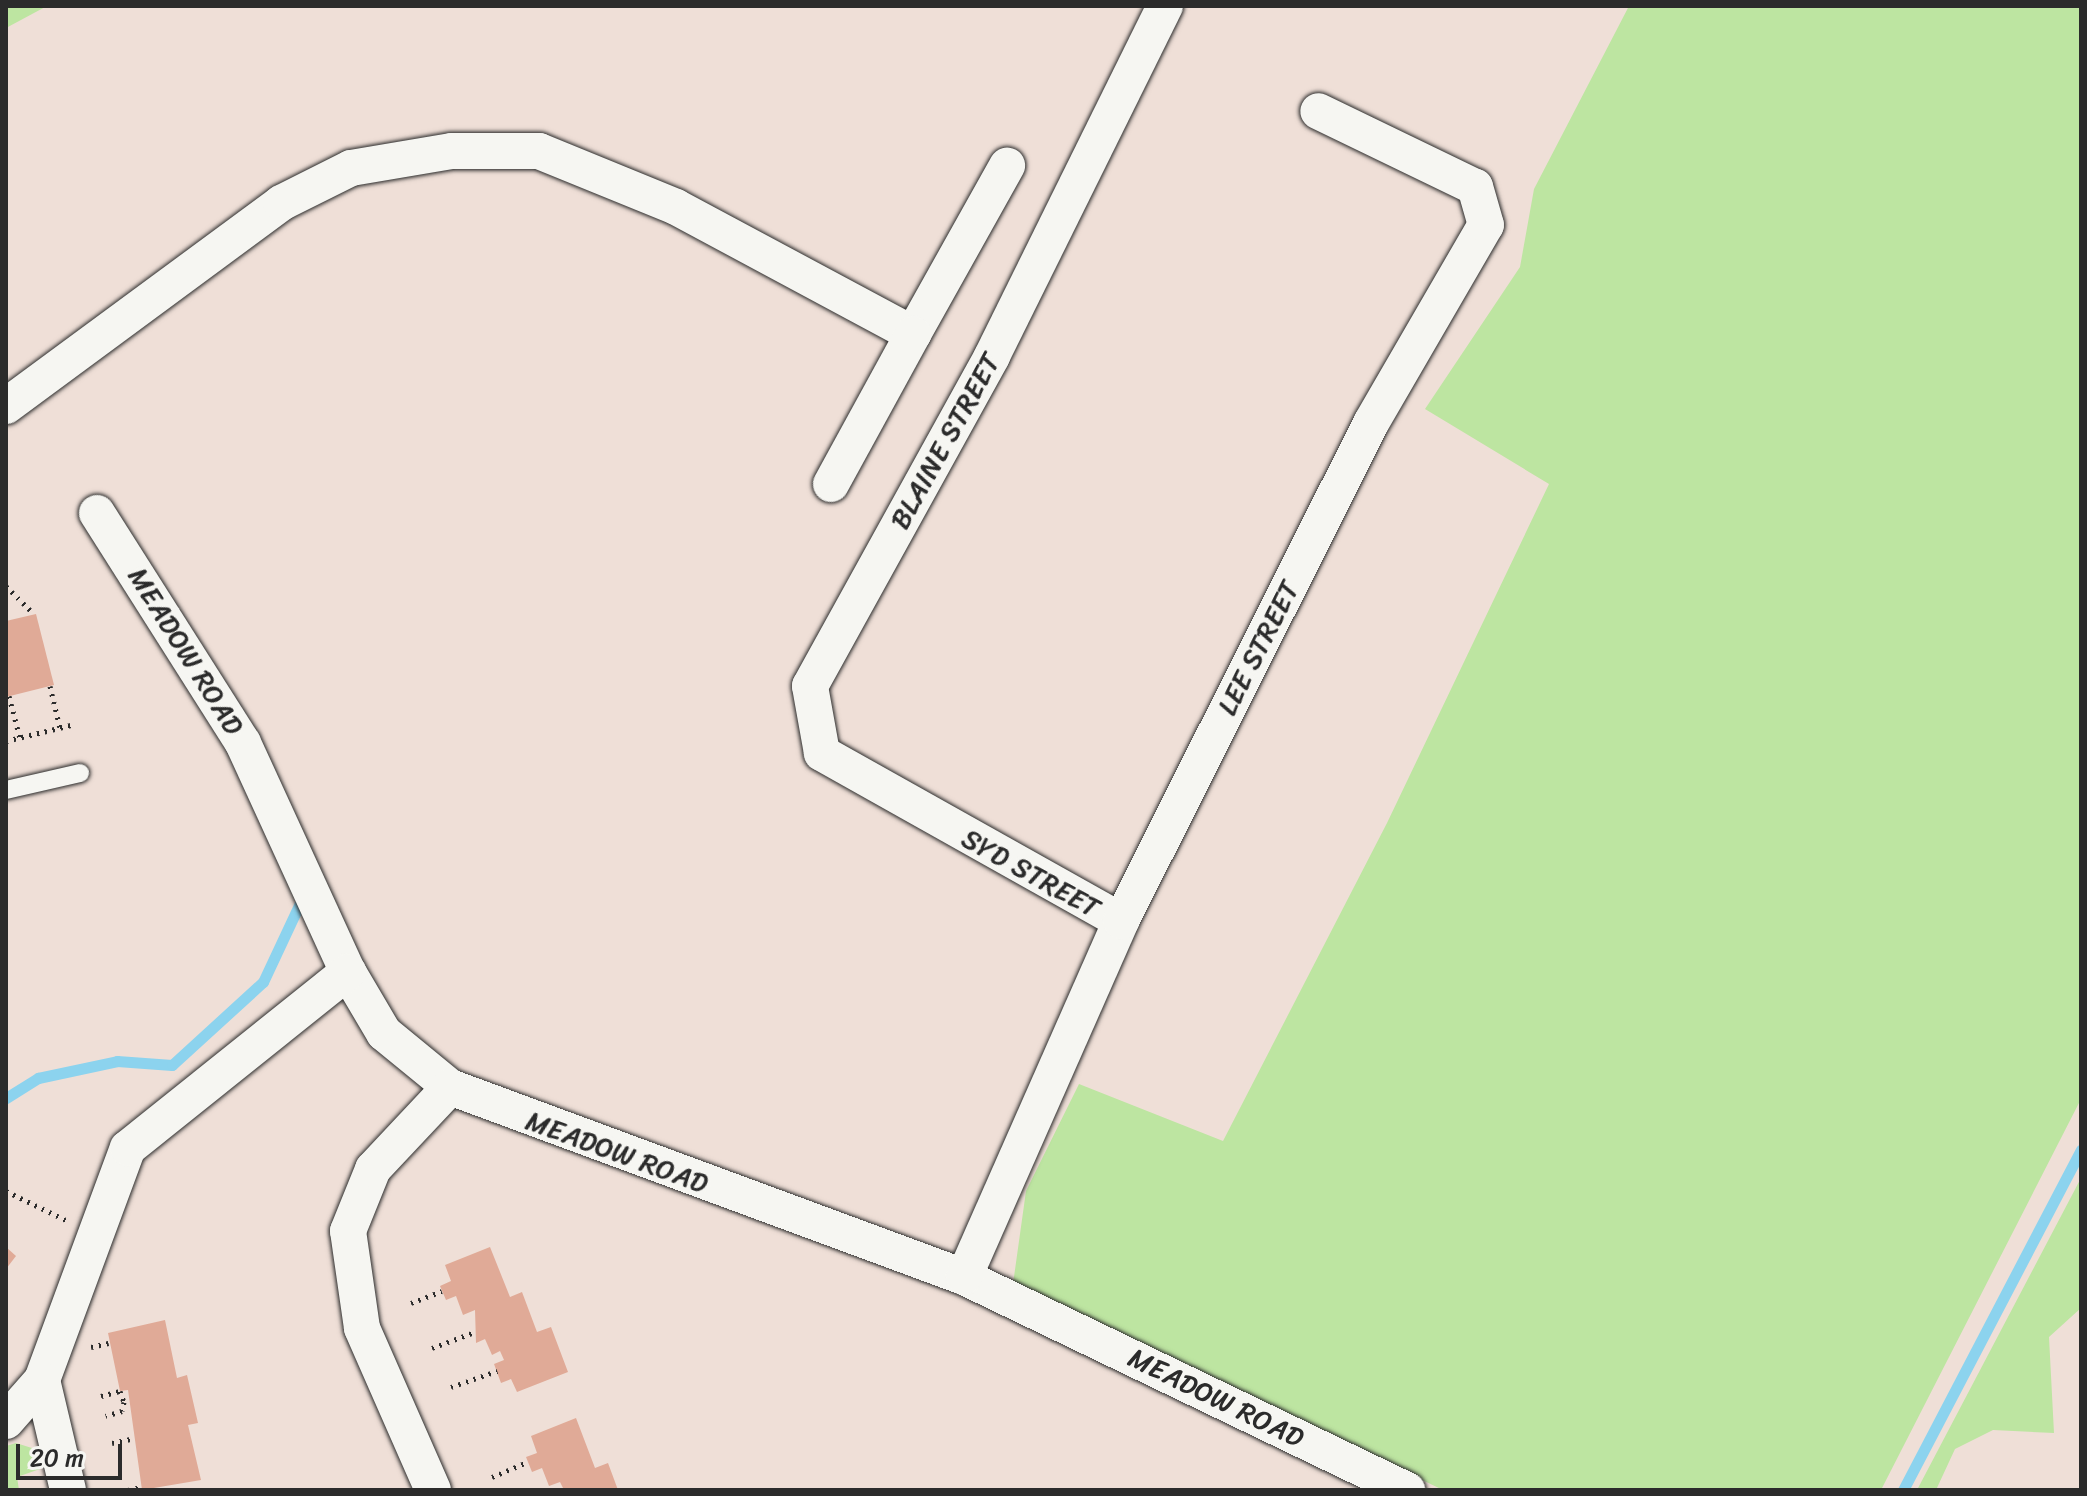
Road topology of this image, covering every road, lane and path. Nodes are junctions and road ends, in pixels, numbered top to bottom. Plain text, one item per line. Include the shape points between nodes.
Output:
1 (1165, 6) edge
2 (1318, 111) dead end
3 (1007, 166) dead end
4 (913, 334) junction
5 (6, 406) edge
6 (831, 484) dead end
7 (97, 513) dead end
8 (6, 586) edge
9 (34, 614) dead end
10 (50, 686) dead end
11 (9, 696) dead end
12 (71, 725) dead end
13 (60, 728) junction
14 (20, 738) junction
15 (6, 741) edge
16 (80, 773) dead end
17 (6, 790) edge
18 (942, 824) joint
19 (1121, 921) junction
20 (348, 972) junction
21 (450, 1087) junction
22 (6, 1191) edge
23 (98, 1228) junction
24 (964, 1277) junction
25 (442, 1291) dead end
26 (411, 1303) dead end
27 (472, 1333) dead end
28 (109, 1343) dead end
29 (90, 1347) dead end
30 (432, 1348) dead end
31 (497, 1371) dead end
32 (42, 1380) junction
33 (451, 1387) dead end
34 (101, 1396) dead end
35 (106, 1416) dead end
36 (6, 1421) edge
37 (131, 1439) dead end
38 (112, 1443) dead end
39 (528, 1462) dead end
40 (492, 1477) dead end
41 (141, 1487) dead end
42 (68, 1490) edge
43 (128, 1490) edge
44 (433, 1490) edge
45 (1407, 1490) edge

1 - 18 street, BLAINE STREET via 992,356 810,686 822,753
2 - 19 street, LEE STREET via 1475,187 1486,225 1371,423
3 - 4 street
4 - 5 street via 676,207 539,151 452,151 351,168 281,203
4 - 6 street
7 - 20 street, MEADOW ROAD via 243,743
8 - 9 path
10 - 13 path
11 - 14 path
12 - 13 path
13 - 14 path
14 - 15 path
16 - 17 lane
18 - 19 street, SYD STREET
19 - 24 street, LEE STREET
20 - 21 street, MEADOW ROAD via 384,1033
20 - 23 street via 128,1148
21 - 24 street, MEADOW ROAD
21 - 44 street via 373,1169 348,1231 362,1328
22 - 23 path via 42,1212
23 - 32 street
24 - 45 street, MEADOW ROAD
25 - 26 path
27 - 30 path
28 - 29 path
31 - 33 path
32 - 36 street
32 - 42 street
34 - 35 path via 120,1391 124,1402 122,1411
37 - 38 path
39 - 40 path
41 - 43 path

